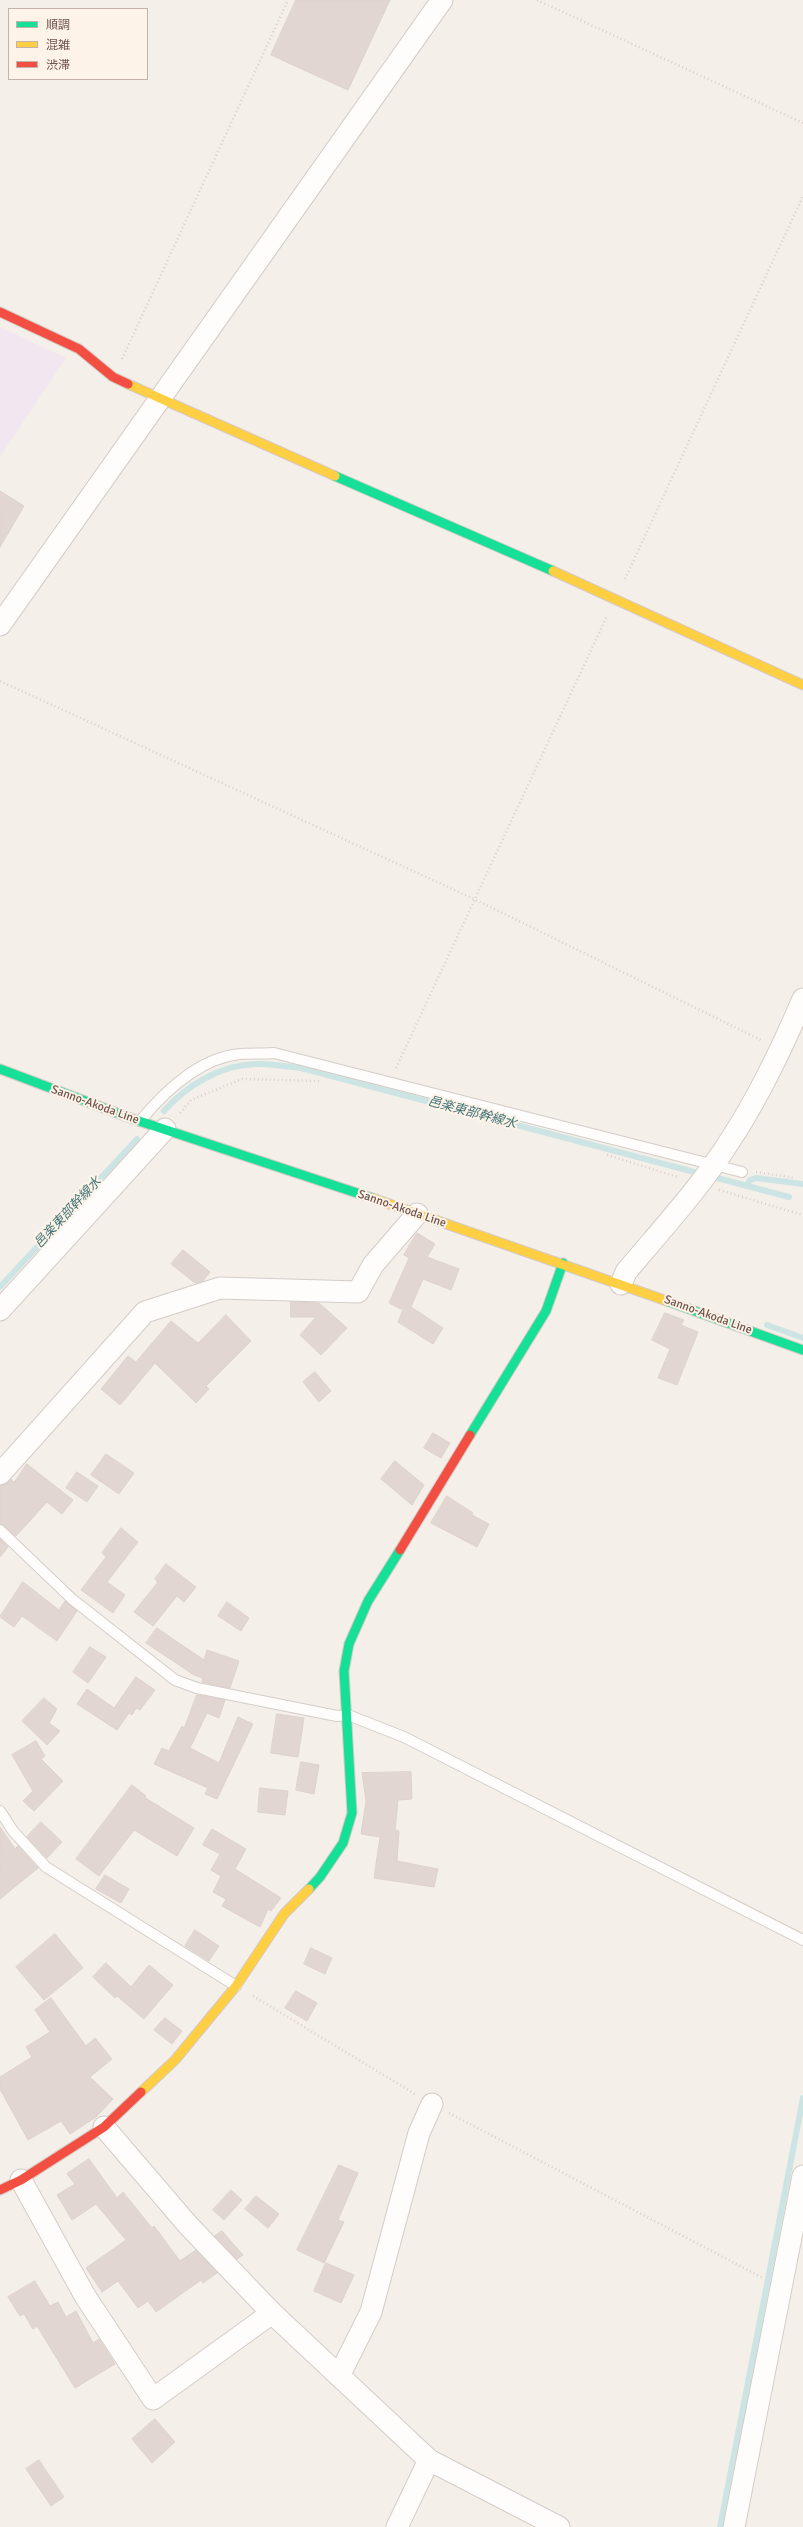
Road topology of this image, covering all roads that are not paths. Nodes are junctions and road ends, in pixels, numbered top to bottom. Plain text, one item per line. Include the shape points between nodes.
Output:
1 (442, 0) edge
2 (0, 312) edge
3 (158, 398) junction
4 (0, 624) edge
5 (803, 685) edge
6 (803, 999) edge
7 (0, 1068) edge
8 (140, 1121) junction
9 (165, 1129) junction
10 (742, 1172) road end
11 (706, 1175) junction
12 (417, 1214) junction
13 (563, 1263) junction
14 (621, 1284) junction
15 (0, 1310) edge
16 (803, 1350) edge
17 (0, 1474) edge
18 (0, 1530) edge
19 (348, 1715) junction
20 (0, 1811) edge
21 (803, 1940) edge
22 (236, 1986) junction
23 (432, 2104) road end
24 (104, 2127) junction
25 (803, 2176) edge
26 (21, 2180) junction
27 (0, 2190) edge
28 (272, 2313) junction
29 (339, 2376) junction
30 (429, 2460) junction
31 (397, 2527) edge
32 (559, 2527) edge
33 (734, 2527) edge

1 - 3 street
2 - 3 street via 79,349 113,377
3 - 4 street
3 - 5 street via 616,598
6 - 11 street via 781,1050 748,1112
7 - 8 street, Sanno-Akoda Line via 55,1091
8 - 9 street, Sanno-Akoda Line
8 - 11 lane via 154,1103 189,1074 215,1060 240,1054 274,1053 390,1081
9 - 12 street, Sanno-Akoda Line
9 - 15 street
10 - 11 lane
11 - 14 street via 626,1272
12 - 13 street, Sanno-Akoda Line
12 - 17 street via 373,1265 358,1292 220,1288 145,1312
13 - 14 street, Sanno-Akoda Line
13 - 19 street via 546,1311 368,1601 349,1644 344,1671
14 - 16 street, Sanno-Akoda Line
18 - 19 lane via 72,1599 175,1680 197,1688 275,1704 337,1716
19 - 21 lane via 404,1737
19 - 22 street via 352,1813 343,1843 320,1877 284,1914
20 - 22 lane via 13,1831 46,1867
22 - 24 street via 175,2060
23 - 29 street via 418,2133 371,2312
24 - 26 street
24 - 28 street via 188,2225
25 - 33 street
26 - 27 street
26 - 28 street via 85,2296 153,2399
28 - 29 street
29 - 30 street
30 - 31 street
30 - 32 street

